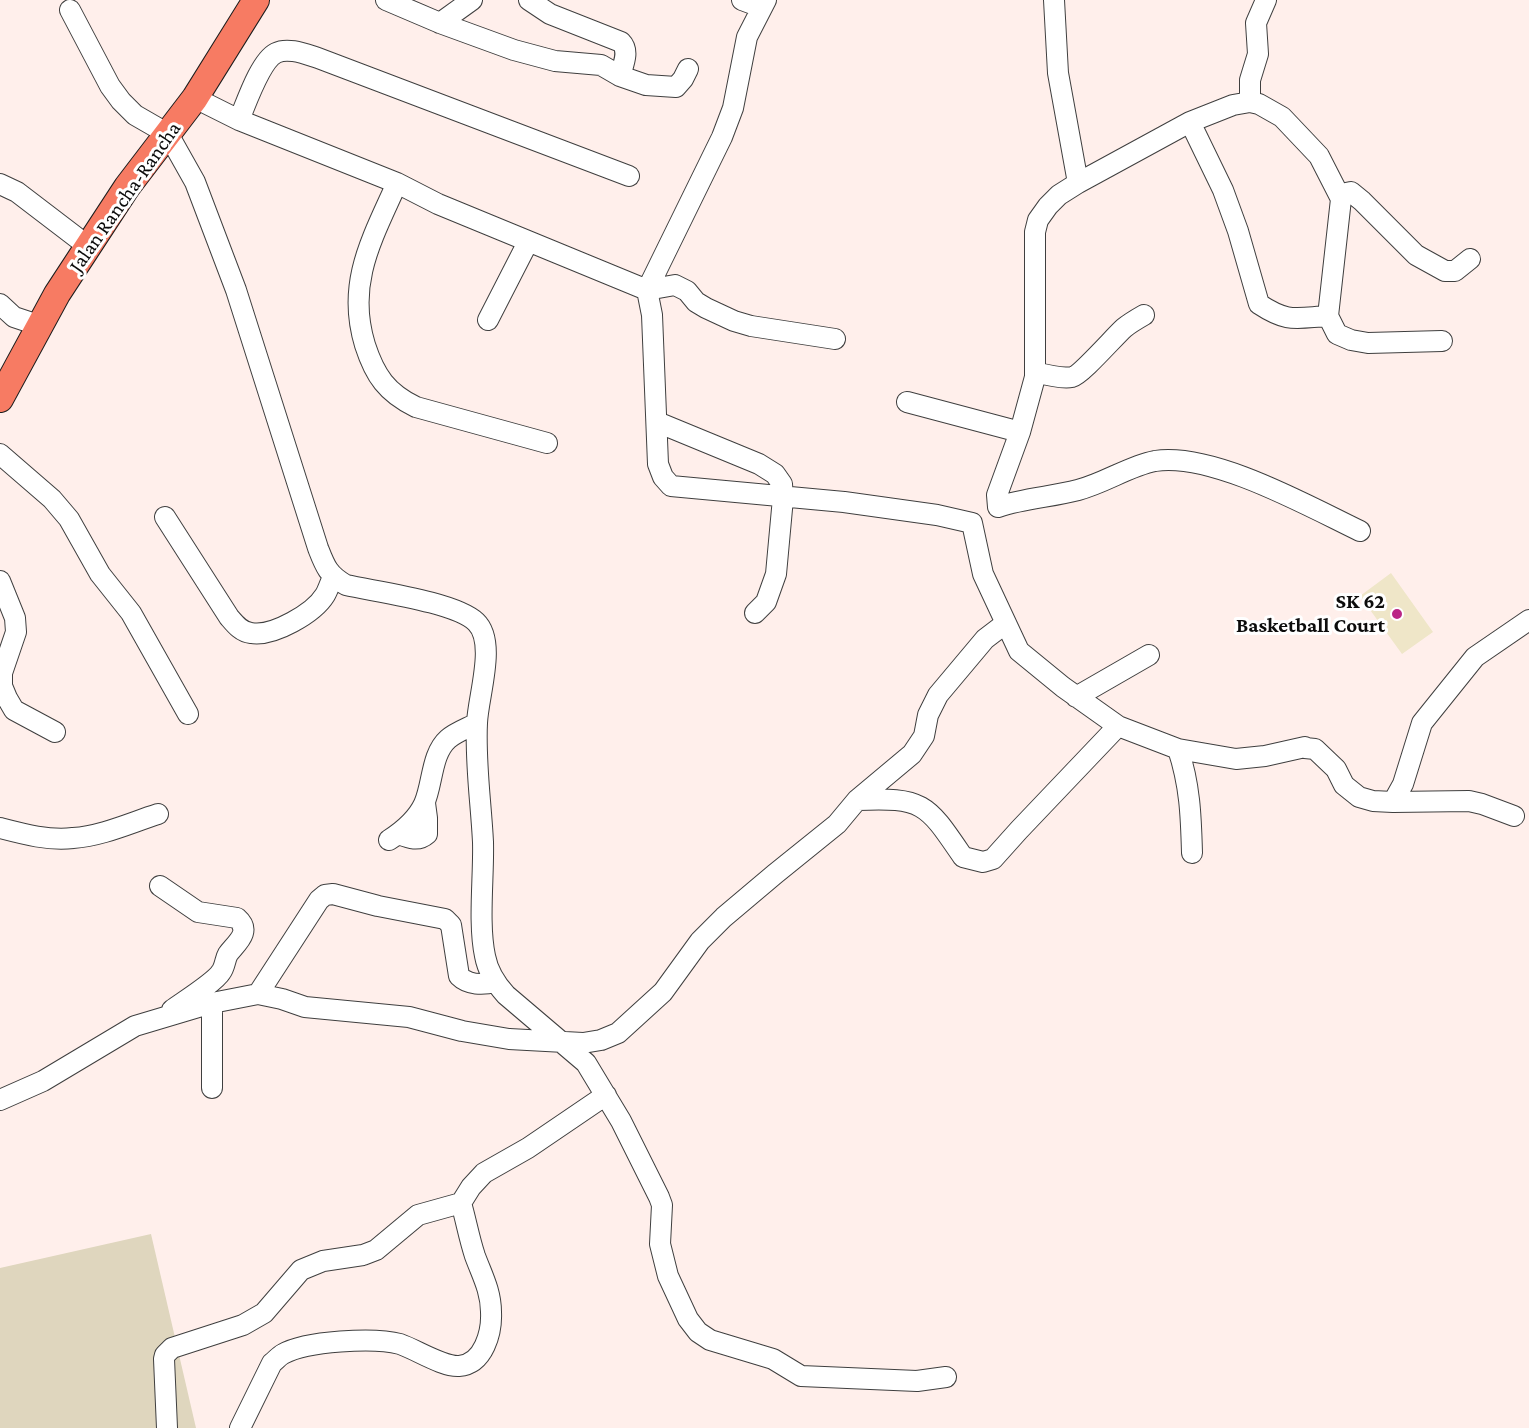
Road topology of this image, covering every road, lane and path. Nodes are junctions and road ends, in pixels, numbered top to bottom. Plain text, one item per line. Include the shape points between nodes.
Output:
1 (256, 0) edge
2 (386, 0) edge
3 (472, 0) edge
4 (529, 0) edge
5 (742, 0) edge
6 (1054, 0) edge
7 (1266, 0) edge
8 (764, 4) edge
9 (70, 10) dead end
10 (440, 23) junction
11 (688, 69) dead end
12 (620, 76) junction
13 (195, 98) junction
14 (1250, 102) junction
15 (239, 120) junction
16 (1190, 122) junction
17 (168, 134) junction
18 (629, 176) dead end
19 (397, 183) junction
20 (1078, 183) junction
21 (0, 184) edge
22 (1341, 199) junction
23 (528, 242) junction
24 (89, 247) junction
25 (1470, 259) dead end
26 (646, 290) junction
27 (0, 304) edge
28 (1144, 315) dead end
29 (1328, 316) junction
30 (488, 320) dead end
31 (40, 326) junction
32 (835, 339) dead end
33 (1442, 341) dead end
34 (1035, 372) junction
35 (0, 399) edge
36 (907, 402) dead end
37 (657, 422) junction
38 (1020, 432) junction
39 (547, 443) dead end
40 (0, 454) edge
41 (783, 498) junction
42 (998, 507) junction
43 (165, 517) dead end
44 (972, 523) junction
45 (1360, 531) dead end
46 (333, 578) junction
47 (0, 581) edge
48 (755, 613) dead end
49 (1529, 620) edge
50 (1006, 623) junction
51 (1149, 655) dead end
52 (1076, 697) junction
53 (188, 714) dead end
54 (477, 723) junction
55 (1118, 726) junction
56 (55, 732) dead end
57 (1178, 749) junction
58 (857, 801) junction
59 (1393, 802) junction
60 (158, 814) dead end
61 (1514, 816) dead end
62 (0, 828) edge
63 (394, 837) dead end
64 (1192, 853) dead end
65 (160, 885) dead end
66 (495, 982) junction
67 (258, 994) junction
68 (212, 1003) junction
69 (163, 1017) junction
70 (561, 1041) junction
71 (212, 1088) dead end
72 (606, 1095) junction
73 (0, 1100) edge
74 (461, 1203) junction
75 (946, 1377) dead end
76 (167, 1428) edge
77 (240, 1428) edge

1 - 13 main road, Jalan Rancha-Rancha
2 - 10 street
3 - 10 street
4 - 12 street via 550,14 621,42 626,52
5 - 8 street
6 - 20 street via 1058,73
7 - 14 street via 1256,22 1258,54 1250,80
8 - 26 street via 747,37 733,108 722,137
9 - 17 street via 121,101 135,115
10 - 12 street via 539,57 601,65
11 - 12 street via 676,87 646,85
13 - 15 street
13 - 17 main road, Jalan Rancha-Rancha
14 - 16 street
14 - 22 street via 1282,117 1319,156
15 - 18 street via 266,62 276,53 291,50
15 - 19 street
16 - 20 street
16 - 29 street via 1238,231 1259,304 1287,319
17 - 24 main road, Jalan Rancha-Rancha via 127,187
17 - 46 street via 195,182 236,290 318,548
19 - 23 street
19 - 39 street via 363,261 358,297 361,331 381,381 397,398 416,407
20 - 34 street via 1048,206 1035,232
21 - 24 street via 18,192
22 - 25 street via 1351,192 1416,255 1445,271 1455,271
22 - 29 street
23 - 26 street
23 - 30 street
24 - 31 main road, Jalan Rancha-Rancha
26 - 32 street via 675,285 696,302 734,321
26 - 37 street via 652,315
27 - 31 street via 14,316
28 - 34 street via 1096,354 1080,373 1072,377
29 - 33 street via 1338,334 1351,340
31 - 35 main road, Jalan Rancha-Rancha
34 - 38 street
36 - 38 street
37 - 41 street via 766,469 782,484
37 - 41 street via 658,464 671,486
38 - 42 street via 997,495
40 - 53 street via 69,519 100,574 131,613
41 - 44 street via 844,502
41 - 48 street via 776,574 766,602
42 - 44 street
42 - 45 street via 1078,490 1150,462 1179,460 1268,487
43 - 46 street via 229,617 238,628 250,633 281,628 308,611 324,597
44 - 50 street via 983,574
46 - 54 street via 346,585 449,607 479,624 487,648
47 - 56 street via 15,618 16,633 2,674 2,686 14,710
49 - 59 street via 1475,657 1422,723 1403,784
50 - 52 street via 1019,651
50 - 58 street via 985,639 938,695 928,715 924,736 912,754
51 - 52 street
52 - 55 street
54 - 63 street via 448,739 440,750 424,803 427,834 417,839
54 - 66 street via 484,955
55 - 57 street
55 - 58 street via 993,859 983,862 963,857 938,820 915,802
57 - 59 street via 1236,759 1305,747 1315,749 1359,797
57 - 64 street via 1190,797
58 - 70 street via 837,824 700,941 663,992 618,1033 583,1043
59 - 61 street via 1469,801
60 - 62 street via 72,839
65 - 69 street via 198,912 237,918 243,931 221,974
66 - 67 street via 475,984 462,980 451,925 445,919 333,894 319,900
66 - 70 street
67 - 68 street
67 - 70 street via 305,1007 409,1017 509,1039
68 - 69 street
68 - 71 street
69 - 73 street via 135,1026 43,1081
70 - 72 street via 586,1063
72 - 74 street via 484,1173
72 - 75 street via 659,1197 663,1258 676,1295 698,1332 710,1340 773,1359 801,1376 917,1381
74 - 76 street via 418,1215 376,1250 323,1261 301,1270 264,1312 243,1325 172,1348 164,1359
74 - 77 street via 486,1279 491,1312 490,1329 480,1354 461,1366 396,1343 336,1343 292,1350 273,1363

